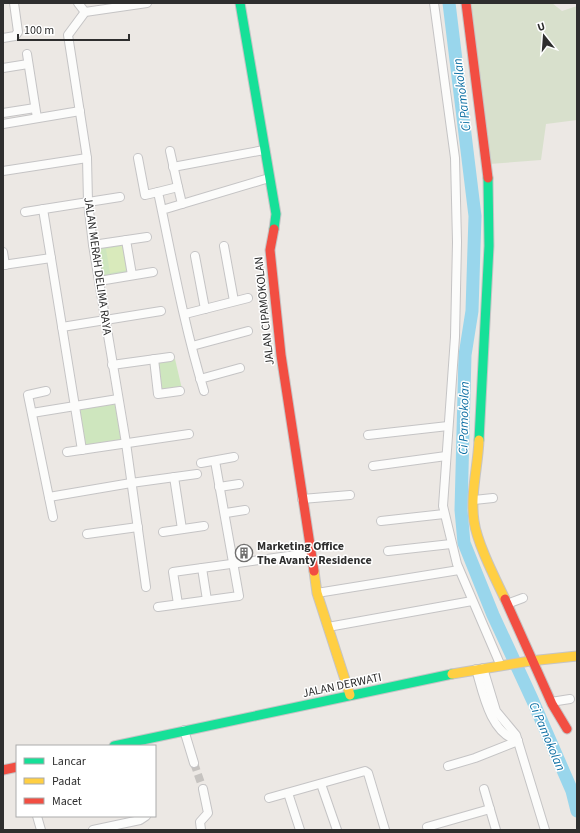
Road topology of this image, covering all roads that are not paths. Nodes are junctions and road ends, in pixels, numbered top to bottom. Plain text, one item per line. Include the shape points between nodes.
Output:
1 (14, 3) edge
2 (78, 3) edge
3 (147, 3) edge
4 (240, 3) edge
5 (434, 3) edge
6 (466, 3) edge
7 (85, 12) junction
8 (3, 38) edge
9 (26, 54) dead end
10 (28, 64) junction
11 (3, 68) edge
12 (35, 108) junction
13 (80, 111) junction
14 (3, 113) edge
15 (37, 118) junction
16 (3, 124) edge
17 (170, 151) dead end
18 (261, 151) junction
19 (87, 158) junction
20 (138, 158) dead end
21 (173, 167) junction
22 (3, 171) edge
23 (265, 179) junction
24 (178, 187) junction
25 (158, 192) junction
26 (120, 197) dead end
27 (88, 202) junction
28 (182, 204) junction
29 (43, 209) junction
30 (162, 210) junction
31 (25, 212) dead end
32 (147, 237) dead end
33 (126, 240) junction
34 (94, 245) junction
35 (224, 246) dead end
36 (3, 252) edge
37 (195, 256) dead end
38 (50, 258) junction
39 (4, 265) edge
40 (153, 272) dead end
41 (132, 275) junction
42 (99, 281) junction
43 (248, 298) dead end
44 (234, 301) junction
45 (205, 309) junction
46 (161, 311) dead end
47 (185, 314) junction
48 (104, 320) junction
49 (62, 327) junction
50 (248, 331) dead end
51 (192, 346) junction
52 (170, 357) dead end
53 (154, 359) junction
54 (112, 365) junction
55 (240, 368) dead end
56 (200, 379) junction
57 (46, 391) dead end
58 (180, 391) dead end
59 (204, 391) dead end
60 (118, 398) junction
61 (76, 406) junction
62 (32, 413) junction
63 (448, 426) junction
64 (189, 434) dead end
65 (368, 435) dead end
66 (126, 443) junction
67 (82, 450) junction
68 (67, 452) dead end
69 (446, 456) junction
70 (234, 458) dead end
71 (215, 461) junction
72 (201, 463) dead end
73 (373, 466) dead end
74 (196, 474) dead end
75 (174, 477) junction
76 (131, 482) junction
77 (239, 484) dead end
78 (219, 487) junction
79 (350, 495) dead end
80 (49, 497) junction
81 (493, 498) dead end
82 (302, 499) junction
83 (474, 500) junction
84 (245, 510) dead end
85 (226, 513) junction
86 (444, 514) junction
87 (53, 517) dead end
88 (381, 521) dead end
89 (204, 526) dead end
90 (138, 527) junction
91 (182, 529) junction
92 (163, 532) dead end
93 (87, 534) dead end
94 (451, 544) junction
95 (388, 551) dead end
96 (310, 553) junction
97 (234, 564) junction
98 (202, 568) junction
99 (459, 570) junction
100 (146, 587) dead end
101 (317, 593) junction
102 (523, 598) dead end
103 (206, 600) junction
104 (472, 600) junction
105 (178, 604) junction
106 (507, 604) junction
107 (158, 607) dead end
108 (328, 628) junction
109 (577, 656) edge
110 (532, 661) junction
111 (502, 664) junction
112 (479, 668) junction
113 (346, 696) junction
114 (570, 699) dead end
115 (551, 702) junction
116 (567, 729) dead end
117 (184, 730) junction
118 (518, 741) junction
119 (134, 744) edge
120 (124, 745) edge
121 (194, 763) tunnel mouth
122 (448, 766) dead end
123 (16, 767) edge
124 (3, 770) edge
125 (321, 784) junction
126 (203, 789) tunnel mouth
127 (484, 789) dead end
128 (288, 793) junction
129 (269, 798) dead end
130 (490, 809) junction
131 (37, 817) edge
132 (144, 817) edge
133 (427, 828) dead end
134 (102, 829) edge
135 (41, 830) edge
136 (93, 830) edge
137 (201, 830) edge
138 (300, 830) edge
139 (337, 830) edge
140 (385, 830) edge
141 (496, 830) edge
142 (545, 830) edge

1 - 8 street via 18,32 15,36
2 - 7 street
3 - 7 street
4 - 18 street, JALAN CIPAMOKOLAN
5 - 63 street via 455,166 455,337
6 - 83 street via 488,175 489,246
7 - 13 street, JALAN MERAH DELIMA RAYA via 68,35
9 - 10 street
10 - 11 street
10 - 12 street
12 - 14 street
12 - 15 street
13 - 15 street
13 - 19 street, JALAN MERAH DELIMA RAYA
15 - 16 street
17 - 21 street
18 - 21 street
18 - 23 street, JALAN CIPAMOKOLAN
19 - 22 street
19 - 27 street, JALAN MERAH DELIMA RAYA
20 - 25 street via 145,195
21 - 24 street
23 - 28 street
23 - 82 street, JALAN CIPAMOKOLAN via 276,214 270,250
24 - 25 street
24 - 28 street
25 - 30 street
26 - 27 street
27 - 29 street
27 - 34 street, JALAN MERAH DELIMA RAYA
28 - 30 street
29 - 31 street
29 - 38 street
30 - 47 street
32 - 33 street
33 - 34 street
33 - 41 street
34 - 42 street, JALAN MERAH DELIMA RAYA
35 - 44 street
36 - 39 street
37 - 45 street
38 - 39 street
38 - 49 street
40 - 41 street
41 - 42 street
42 - 48 street, JALAN MERAH DELIMA RAYA
43 - 44 street
44 - 45 street
45 - 47 street
46 - 48 street
47 - 51 street
48 - 49 street
48 - 54 street, JALAN MERAH DELIMA RAYA
49 - 61 street
50 - 51 street
51 - 56 street
52 - 53 street
53 - 54 street
53 - 58 street via 158,394
54 - 60 street, JALAN MERAH DELIMA RAYA
55 - 56 street
56 - 59 street
57 - 62 street via 28,395
60 - 61 street
60 - 66 street, JALAN MERAH DELIMA RAYA
61 - 62 street
61 - 67 street
62 - 80 street
63 - 65 street
63 - 69 street
64 - 66 street
66 - 67 street
66 - 76 street, JALAN MERAH DELIMA RAYA
67 - 68 street
69 - 73 street
69 - 86 street via 442,496
70 - 71 street
71 - 72 street
71 - 78 street
74 - 75 street
75 - 76 street
75 - 91 street
76 - 80 street
76 - 90 street, JALAN MERAH DELIMA RAYA
77 - 78 street
78 - 85 street
79 - 82 street
80 - 87 street
81 - 83 street
82 - 96 street, JALAN CIPAMOKOLAN
83 - 106 street via 474,521 480,543
84 - 85 street
85 - 97 street
86 - 88 street
86 - 94 street
89 - 91 street
90 - 93 street
90 - 100 street, JALAN MERAH DELIMA RAYA
91 - 92 street
94 - 95 street
94 - 99 street
96 - 97 street
96 - 101 street, JALAN CIPAMOKOLAN
97 - 98 street
97 - 103 street via 239,596
98 - 103 street
98 - 105 street via 173,572
99 - 101 street
99 - 104 street
101 - 108 street, JALAN CIPAMOKOLAN
102 - 106 street
103 - 105 street
104 - 108 street
104 - 111 street
105 - 107 street
106 - 110 street
108 - 113 street, JALAN CIPAMOKOLAN
109 - 110 street, JALAN DERWATI
110 - 111 street, JALAN DERWATI
110 - 115 street
111 - 112 street, JALAN DERWATI
112 - 113 street, JALAN DERWATI
112 - 118 street via 486,703 494,720 509,738
113 - 117 street, JALAN DERWATI
114 - 115 street
115 - 116 street
117 - 119 street, JALAN DERWATI
117 - 121 street
118 - 122 street
118 - 142 street
119 - 120 street, JALAN DERWATI
123 - 124 street
125 - 128 street
125 - 139 street
125 - 140 street via 367,772
126 - 137 street via 208,813 200,822
127 - 130 street
128 - 129 street
128 - 138 street
130 - 133 street
130 - 141 street
131 - 135 street
132 - 134 street
134 - 136 street

